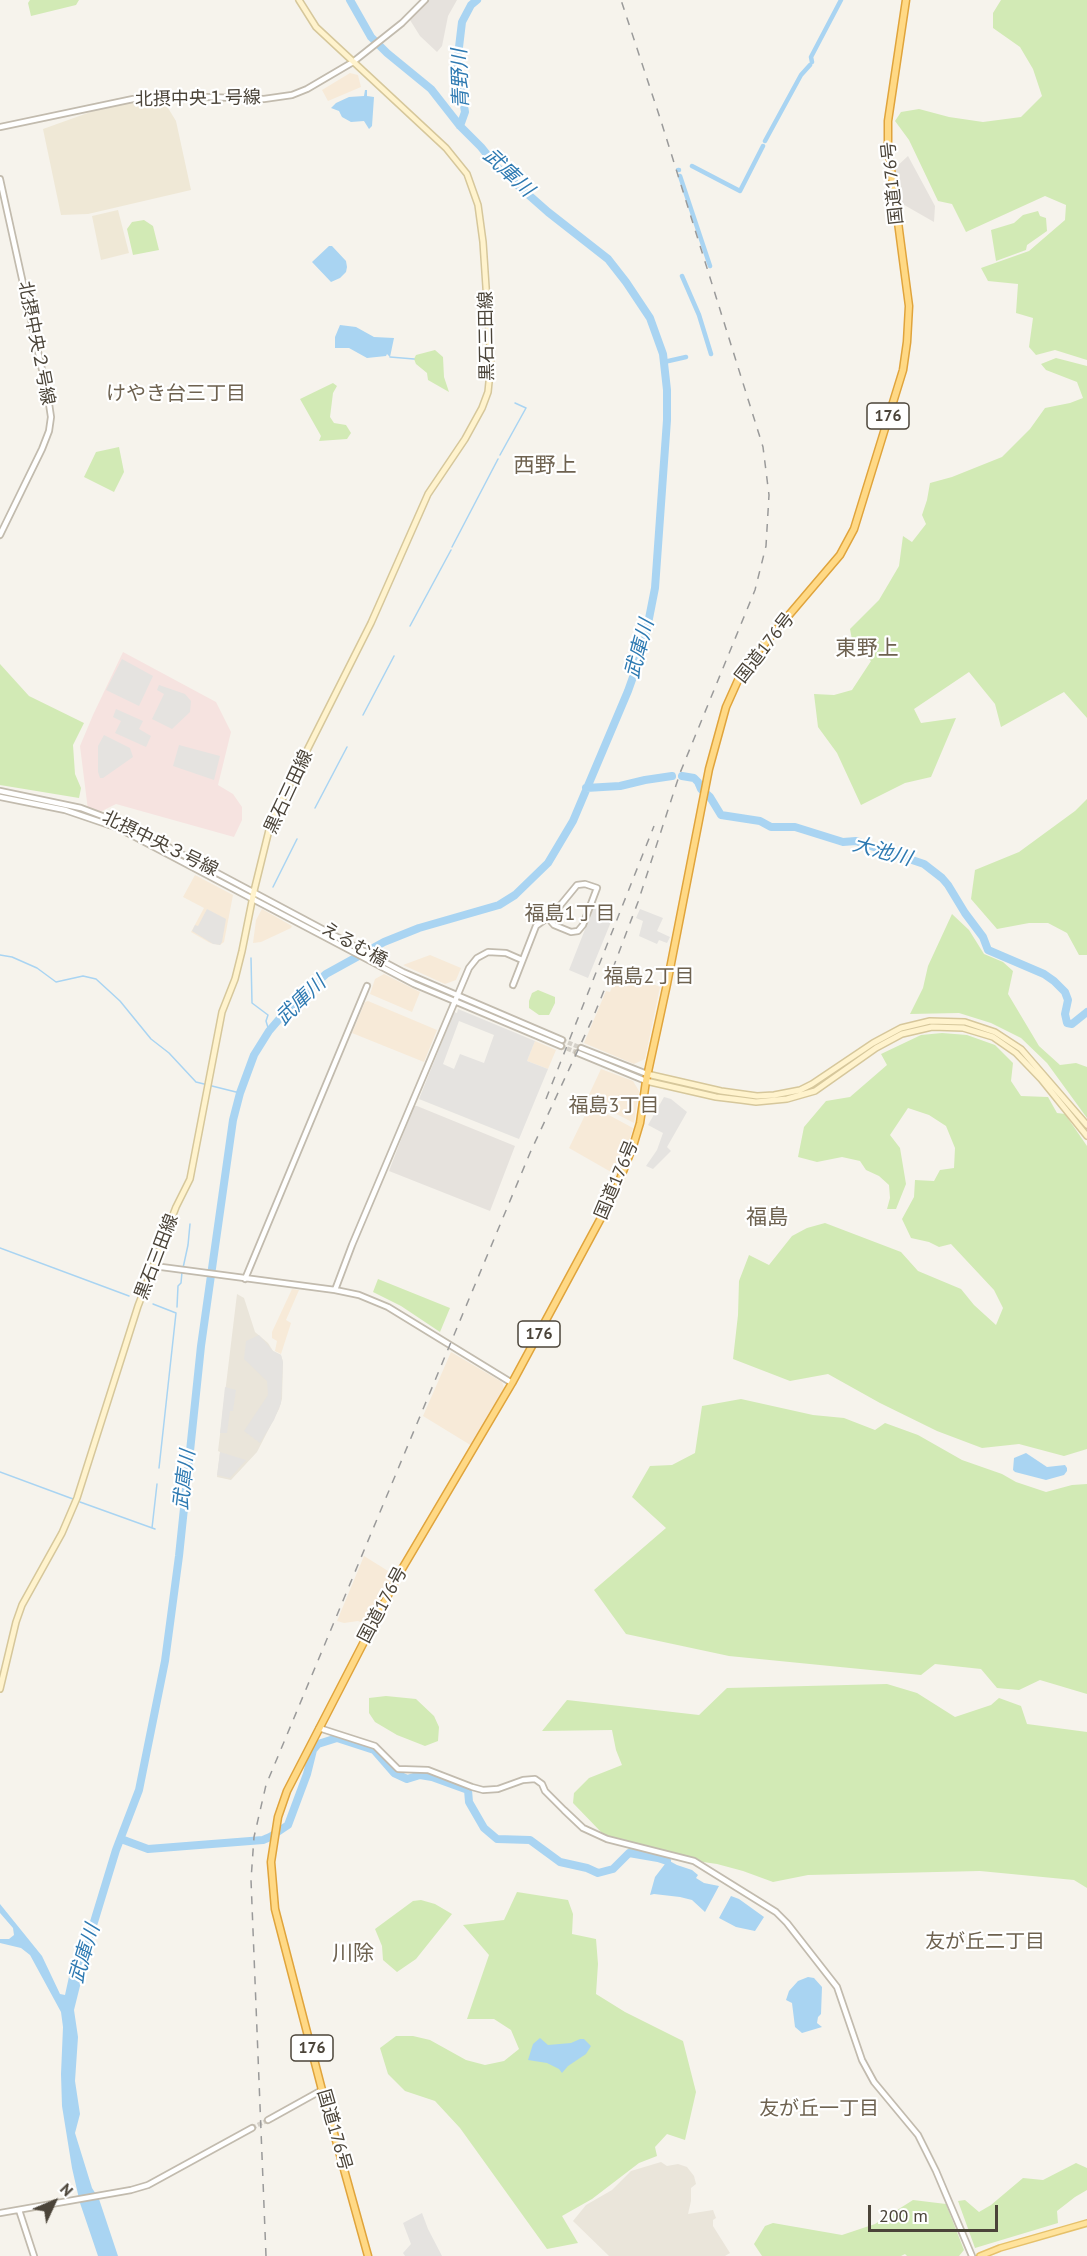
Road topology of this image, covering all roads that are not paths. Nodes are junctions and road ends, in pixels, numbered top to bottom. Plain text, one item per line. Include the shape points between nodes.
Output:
1 (299, 0) edge
2 (425, 0) edge
3 (906, 0) edge
4 (356, 60) junction
5 (0, 127) edge
6 (0, 179) edge
7 (0, 535) edge
8 (0, 791) edge
9 (0, 797) edge
10 (254, 891) junction
11 (253, 899) junction
12 (548, 918) junction
13 (311, 921) joint
14 (307, 926) joint
15 (522, 960) junction
16 (513, 985) dead end
17 (367, 986) dead end
18 (455, 999) junction
19 (561, 1043) tunnel mouth
20 (579, 1051) tunnel mouth
21 (647, 1078) junction
22 (1087, 1125) edge
23 (1087, 1136) edge
24 (154, 1266) junction
25 (245, 1279) junction
26 (335, 1290) junction
27 (512, 1383) junction
28 (0, 1689) edge
29 (319, 1728) junction
30 (322, 2090) junction
31 (267, 2120) tunnel mouth
32 (252, 2128) tunnel mouth
33 (19, 2210) junction
34 (0, 2213) edge
35 (1087, 2223) edge
36 (33, 2256) edge
37 (368, 2256) edge
38 (972, 2256) edge
39 (980, 2256) edge

1 - 4 main road, 黒石三田線 via 316,27
2 - 4 street, 北摂中央１号線
3 - 21 highway, 国道176号 / 176 via 887,131 909,306 903,370 854,529 840,555 749,662 717,733
4 - 5 street, 北摂中央１号線 via 307,89 280,98 133,99
4 - 10 main road, 黒石三田線 via 446,148 467,174 478,205 483,242 488,392 465,439 428,494 371,622 278,808
6 - 7 street, 北摂中央２号線 via 51,417 42,449
8 - 10 street, 北摂中央３号線 via 113,819
9 - 11 street, 北摂中央３号線 via 100,821
10 - 11 main road, 黒石三田線
10 - 13 street, 北摂中央３号線
11 - 14 street, 北摂中央３号線
11 - 24 main road, 黒石三田線 via 242,951 222,1012 190,1179
12 - 12 street via 554,925 578,931 597,888 577,885
12 - 15 street via 536,926
13 - 18 street, えるむ橋
14 - 18 street, えるむ橋 via 391,971
15 - 16 street
15 - 18 street via 500,951 482,954 469,968
17 - 25 street
18 - 19 street
18 - 26 street
20 - 21 street
21 - 22 main road via 758,1096 786,1093 813,1084 901,1028 930,1021 965,1022 995,1032 1021,1049
21 - 23 main road via 716,1097 756,1102 788,1099 815,1091 876,1048 902,1035 932,1027 963,1028 993,1037 1017,1053
21 - 27 highway, 国道176号 / 176 via 638,1130 615,1192
24 - 25 street
24 - 28 main road, 黒石三田線 via 77,1498 22,1605
25 - 26 street
26 - 27 street via 388,1307
27 - 29 highway, 国道176号 / 176 via 399,1574
29 - 30 highway, 国道176号 / 176 via 287,1791 274,1835 271,1862 275,1909
29 - 38 street via 375,1746 398,1769 428,1770 483,1790 536,1779 583,1828 606,1839 694,1861 776,1912 837,1987 862,2060 874,2082 918,2136
30 - 31 street
30 - 37 highway, 国道176号 / 176
32 - 33 street via 159,2181 131,2190
33 - 34 street
33 - 36 street
35 - 39 main road

